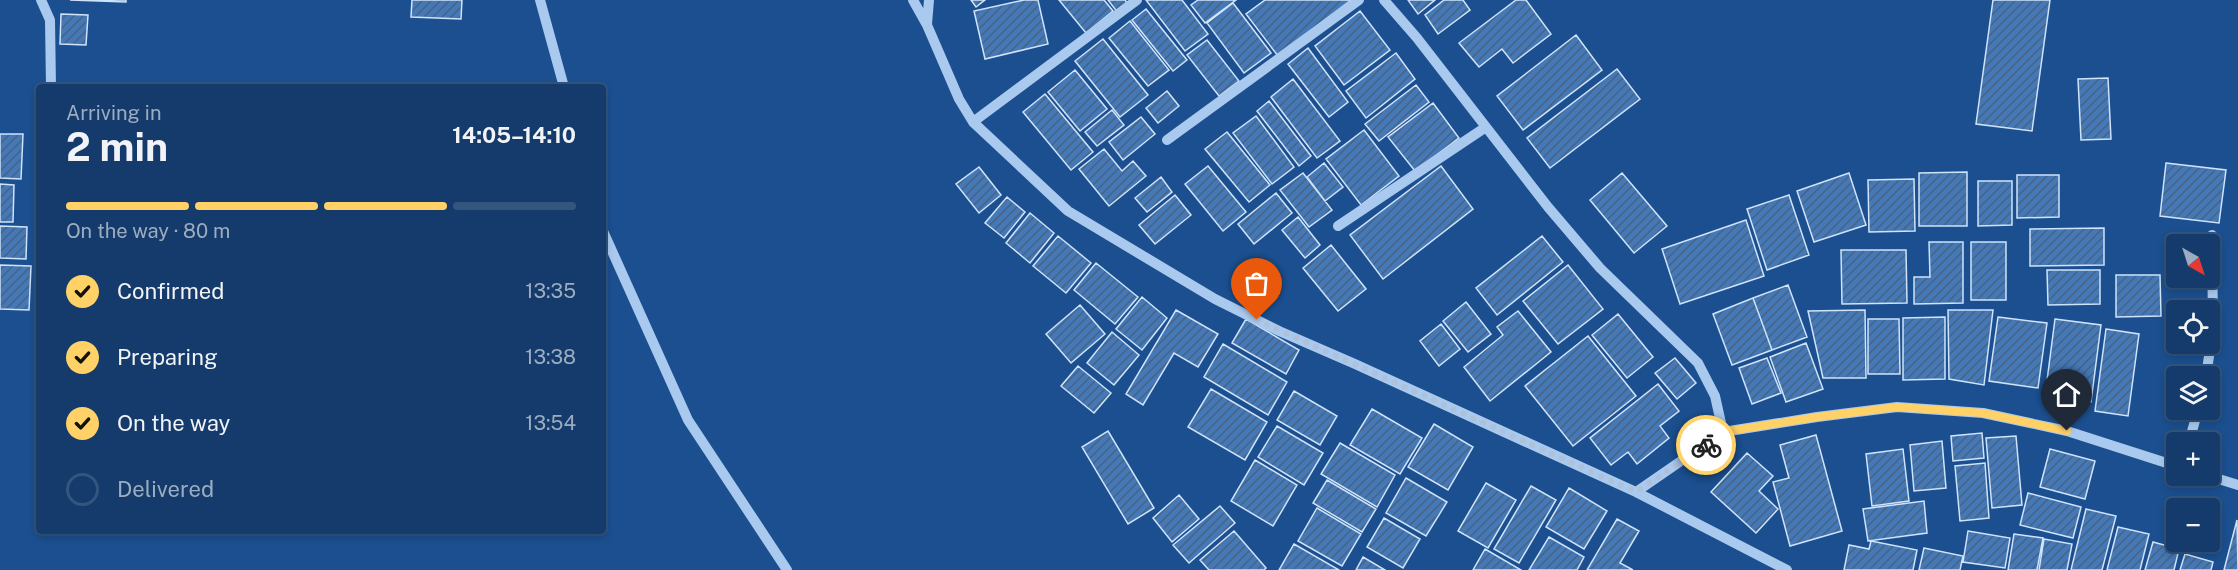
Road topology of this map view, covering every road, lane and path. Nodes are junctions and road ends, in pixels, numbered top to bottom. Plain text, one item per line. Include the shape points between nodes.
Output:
1 (41, 0) edge
2 (540, 0) edge
3 (913, 0) edge
4 (929, 0) edge
5 (1137, 0) edge
6 (1359, 0) edge
7 (1384, 0) edge
8 (927, 25) junction
9 (51, 84) edge
10 (563, 84) edge
11 (973, 122) junction
12 (1486, 127) junction
13 (1167, 140) dead end
14 (1338, 226) dead end
15 (606, 238) edge
16 (2213, 288) edge
17 (2208, 366) edge
18 (1723, 432) junction
19 (2166, 463) edge
20 (2220, 479) edge
21 (2238, 484) edge
22 (1636, 492) junction
23 (787, 570) edge
24 (1787, 570) edge

1 - 9 street via 50,20
2 - 10 street
3 - 8 street
4 - 8 street
5 - 11 street
6 - 13 street
7 - 12 street
8 - 11 street
11 - 22 street via 1068,211 1215,299
12 - 14 street
12 - 18 street via 1600,268 1698,363 1715,396
15 - 23 street via 688,420
16 - 17 street via 2213,330
18 - 19 street via 1897,407 1961,411 2067,431
18 - 22 street
20 - 21 street
22 - 24 street

